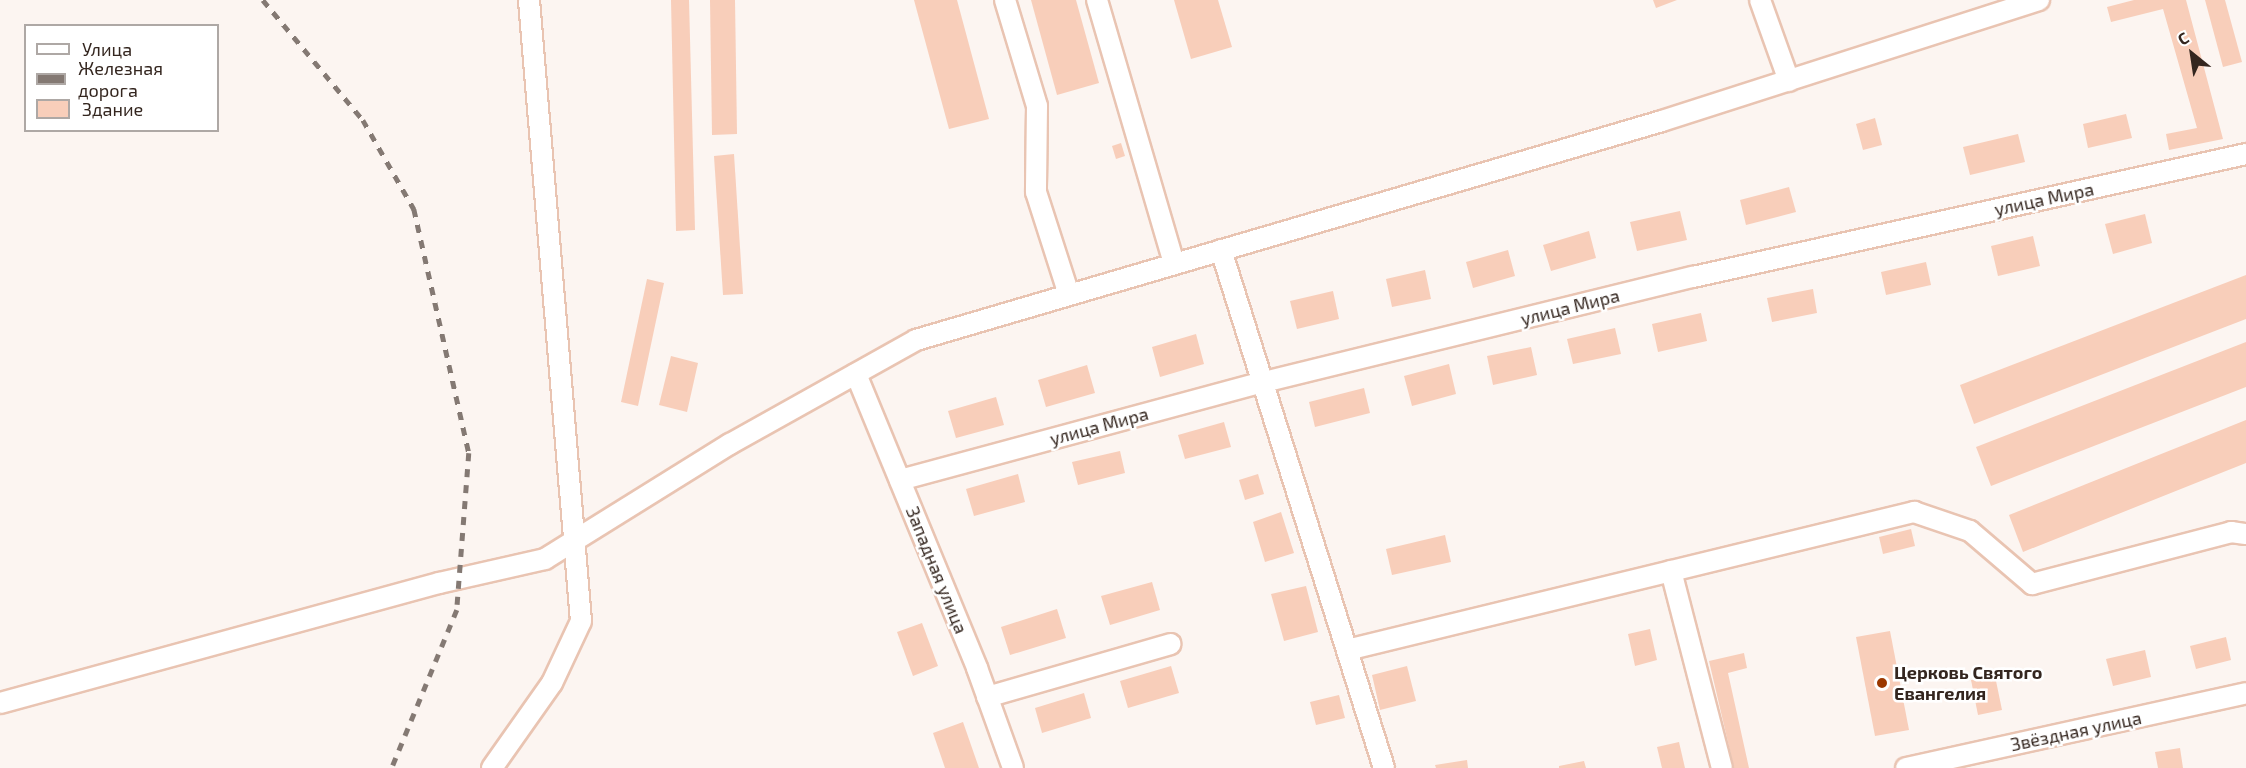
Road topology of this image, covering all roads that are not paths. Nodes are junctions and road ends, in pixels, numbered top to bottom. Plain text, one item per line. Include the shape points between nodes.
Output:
1 (529, 0) edge
2 (1005, 0) edge
3 (1097, 0) edge
4 (1760, 0) edge
5 (2039, 0) edge
6 (1788, 81) junction
7 (2246, 154) edge
8 (1221, 250) junction
9 (1174, 264) junction
10 (1069, 295) junction
11 (856, 374) junction
12 (1264, 382) junction
13 (900, 480) junction
14 (2246, 534) edge
15 (575, 541) junction
16 (1671, 571) junction
17 (1171, 644) dead end
18 (1347, 650) junction
19 (2246, 693) edge
20 (987, 698) junction
21 (0, 703) edge
22 (492, 768) edge
23 (1012, 768) edge
24 (1384, 768) edge
25 (1722, 768) edge
26 (1906, 768) edge

1 - 15 street
2 - 10 street via 1037,106 1036,192
3 - 9 street
4 - 6 street
5 - 6 street
6 - 8 street
7 - 12 street, улица Мира via 1681,279
8 - 9 street
8 - 12 street
9 - 10 street
10 - 11 street via 916,340
11 - 13 street, Западная улица
11 - 15 street via 730,444
12 - 13 street, улица Мира
12 - 18 street
13 - 20 street, Западная улица
14 - 16 street via 2231,532 2032,584 1970,531 1914,512
15 - 21 street via 545,559 439,583
15 - 22 street via 581,621 552,682
16 - 18 street
16 - 25 street
17 - 20 street
18 - 24 street
19 - 26 street, Звёздная улица
20 - 23 street, Западная улица

